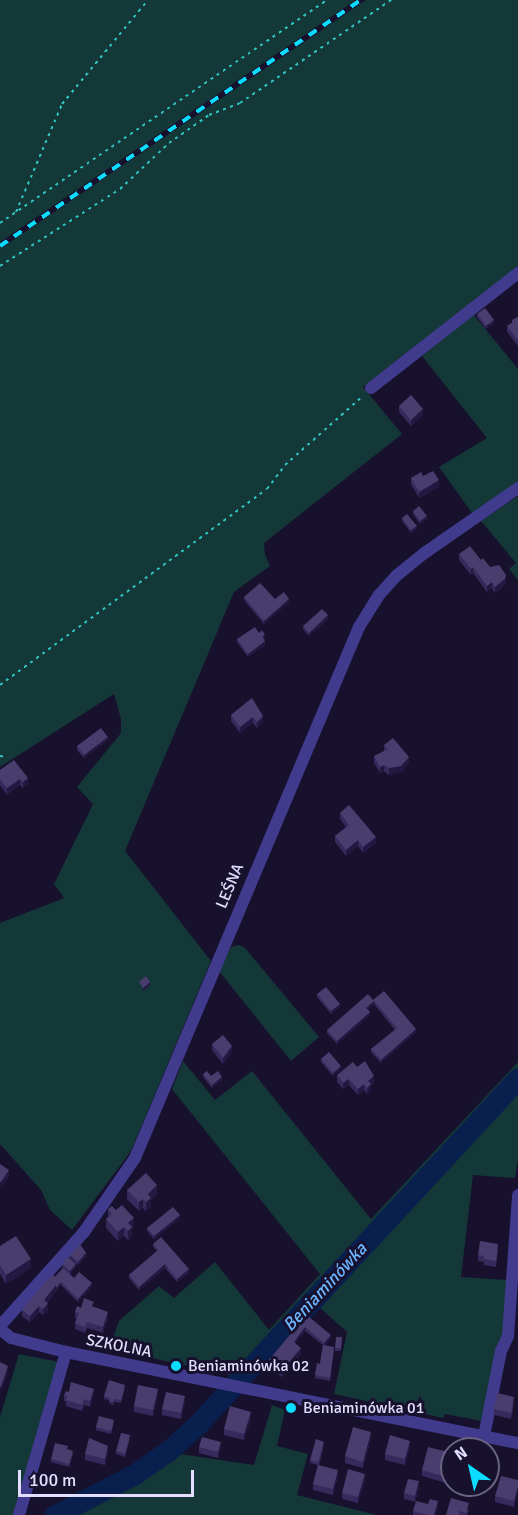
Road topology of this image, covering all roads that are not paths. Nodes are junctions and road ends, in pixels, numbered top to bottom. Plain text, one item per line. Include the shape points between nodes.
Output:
1 (518, 273) edge
2 (371, 388) road end
3 (518, 488) edge
4 (518, 1195) edge
5 (0, 1327) edge
6 (66, 1352) junction
7 (484, 1436) junction
8 (518, 1443) edge
9 (20, 1515) edge

1 - 2 street
3 - 5 street, LEŚNA via 396,576 359,627 135,1158 84,1233
4 - 7 street via 508,1336 501,1351
5 - 6 street, SZKOLNA via 11,1338
6 - 7 street, SZKOLNA via 247,1388 310,1405
6 - 9 street
7 - 8 street, SZKOLNA

